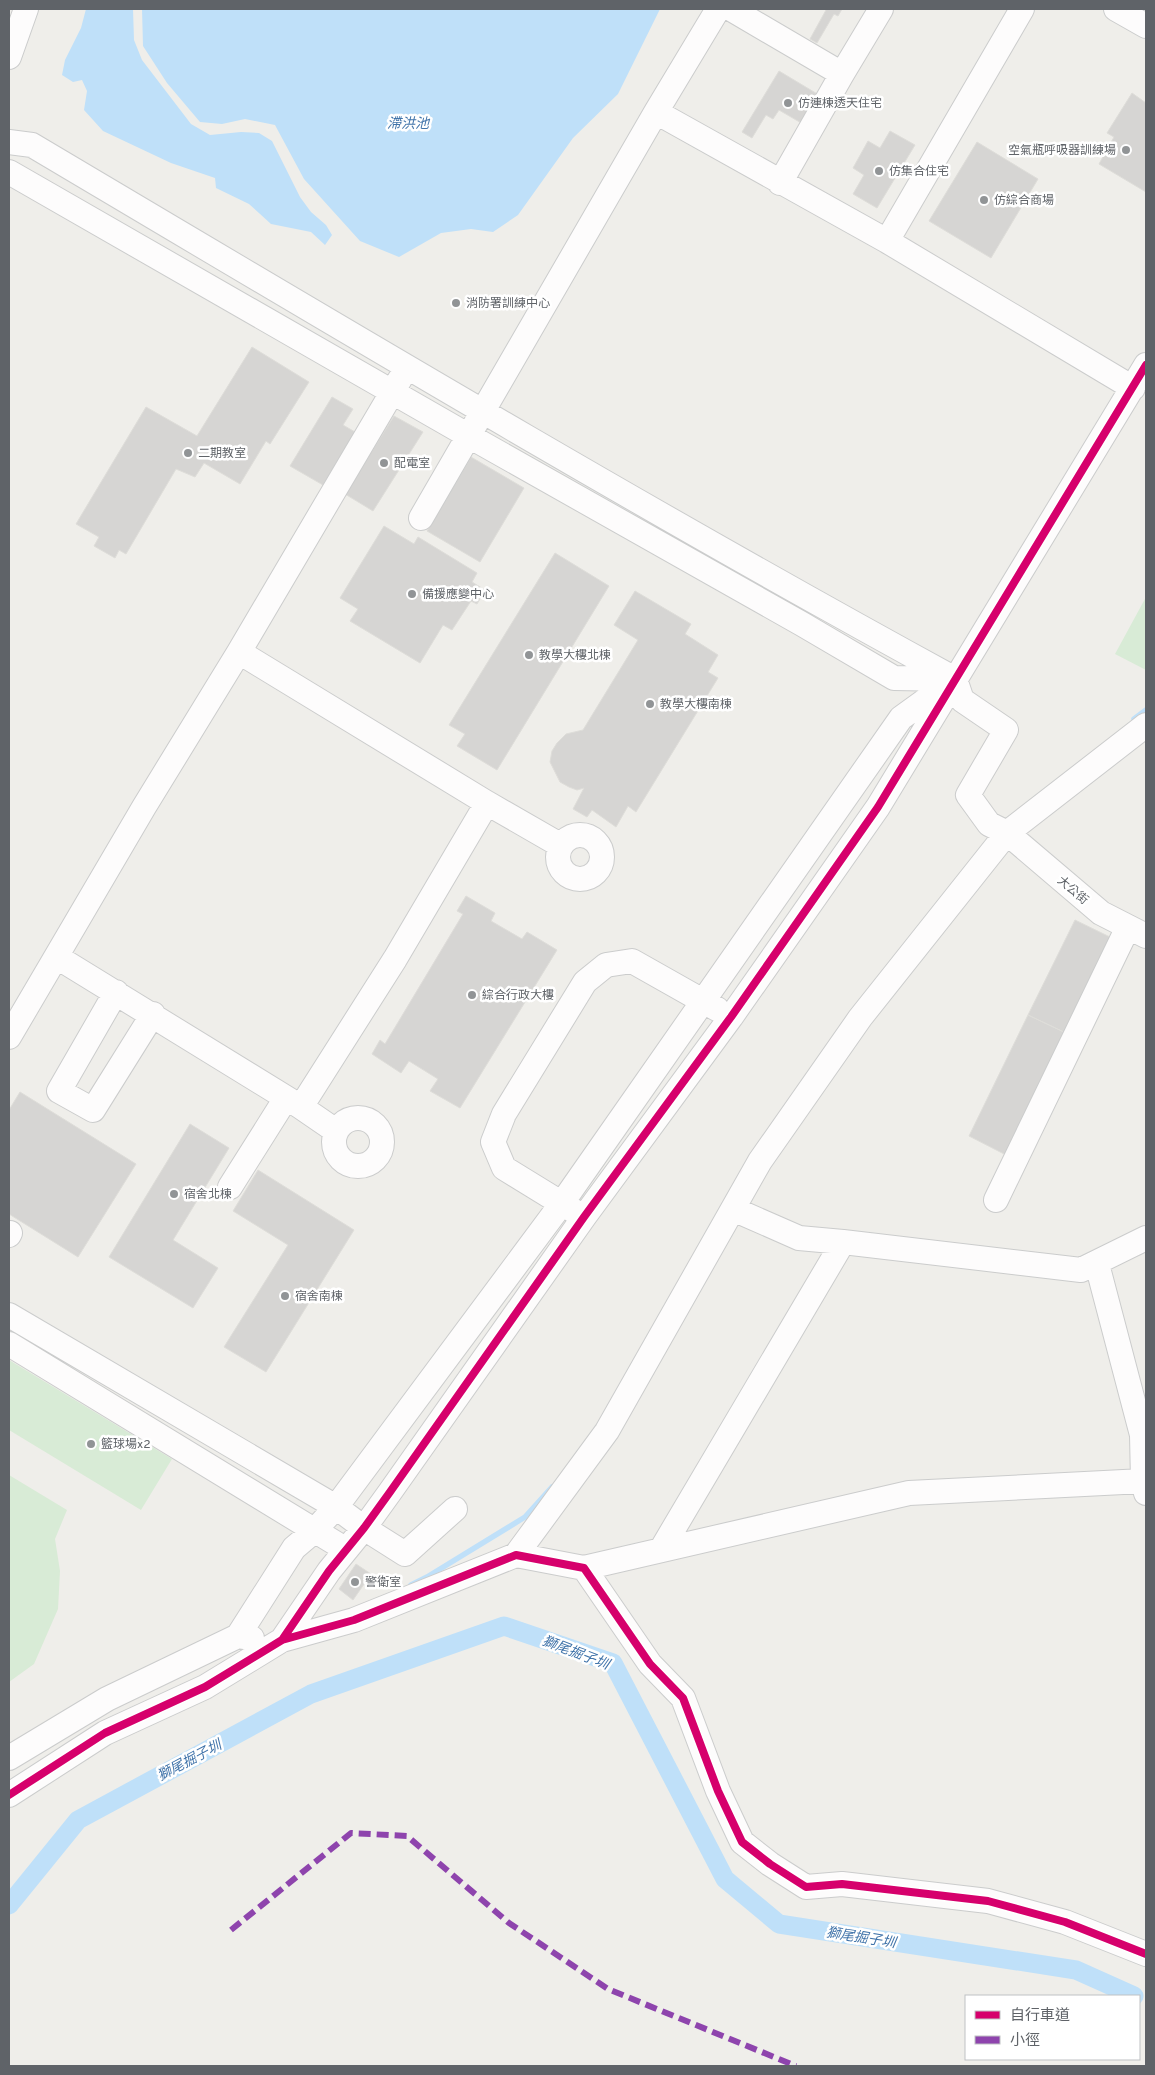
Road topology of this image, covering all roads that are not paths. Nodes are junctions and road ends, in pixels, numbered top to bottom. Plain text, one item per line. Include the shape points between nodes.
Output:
1 (26, 9) edge
2 (718, 9) edge
3 (731, 9) edge
4 (881, 9) edge
5 (1022, 9) edge
6 (1116, 9) edge
7 (1146, 26) edge
8 (9, 57) edge
9 (842, 74) junction
10 (656, 112) junction
11 (9, 142) edge
12 (9, 172) edge
13 (780, 183) junction
14 (886, 242) junction
15 (1146, 365) edge
16 (406, 368) junction
17 (1133, 388) junction
18 (392, 391) junction
19 (482, 412) junction
20 (469, 436) junction
21 (421, 518) dead end
22 (239, 652) junction
23 (955, 679) junction
24 (1146, 725) edge
25 (487, 803) junction
26 (1007, 833) junction
27 (560, 845) dead end
28 (1137, 932) edge
29 (57, 957) junction
30 (116, 992) junction
31 (704, 1002) junction
32 (152, 1014) junction
33 (731, 1017) junction
34 (9, 1037) edge
35 (293, 1102) junction
36 (336, 1131) dead end
37 (230, 1187) dead end
38 (996, 1200) dead end
39 (562, 1204) junction
40 (733, 1208) junction
41 (584, 1217) junction
42 (1146, 1238) edge
43 (843, 1242) junction
44 (1097, 1264) junction
45 (9, 1315) edge
46 (9, 1344) edge
47 (1144, 1434) edge
48 (1144, 1487) edge
49 (336, 1507) junction
50 (455, 1509) dead end
51 (364, 1528) junction
52 (314, 1531) junction
53 (346, 1550) junction
54 (661, 1550) junction
55 (516, 1555) junction
56 (584, 1568) junction
57 (238, 1636) junction
58 (282, 1640) junction
59 (9, 1758) edge
60 (9, 1795) edge
61 (1146, 1954) edge

1 - 8 street
2 - 10 street
3 - 9 street
4 - 9 street
5 - 14 street
6 - 7 street
9 - 13 street
10 - 13 street
10 - 19 street
11 - 16 street via 32,145
12 - 18 street
13 - 14 street
14 - 17 street
15 - 17 street
16 - 18 street
16 - 19 street
17 - 23 street
18 - 20 street
18 - 22 street
19 - 20 street
19 - 23 street
20 - 21 street
20 - 23 street via 894,678
22 - 25 street
22 - 29 street via 144,806
23 - 26 street, 大公街 via 962,700 1006,730 968,795 989,824
23 - 31 street via 901,718
23 - 33 street via 878,808
24 - 26 street
25 - 27 street
25 - 35 street via 395,959
26 - 28 street, 大公街 via 1101,913
26 - 40 street via 860,1018 760,1161
28 - 38 street
29 - 30 street
29 - 34 street
30 - 32 street
30 - 32 street via 59,1090 93,1110
31 - 33 street
31 - 39 street
31 - 39 street via 632,961 606,965 585,982 504,1114 493,1142 504,1168
32 - 35 street
33 - 41 street
35 - 36 street
35 - 37 street
39 - 41 street
39 - 49 street
40 - 43 street via 798,1238
40 - 55 street via 607,1430
41 - 51 street
42 - 44 street
43 - 44 street via 1081,1270
43 - 54 street
44 - 47 street
45 - 49 street
46 - 52 street
47 - 48 street
48 - 54 street via 909,1493
49 - 51 street
49 - 52 street
50 - 51 street via 405,1554
51 - 53 street
52 - 53 street
52 - 57 street via 294,1548
53 - 58 street
54 - 56 street
55 - 56 street
55 - 58 street via 354,1620
56 - 61 street via 650,1664 683,1698 718,1791 742,1842 770,1864 806,1887 842,1884 988,1901 1065,1922
57 - 58 street
57 - 59 street via 107,1698
58 - 60 street via 206,1687 105,1733

